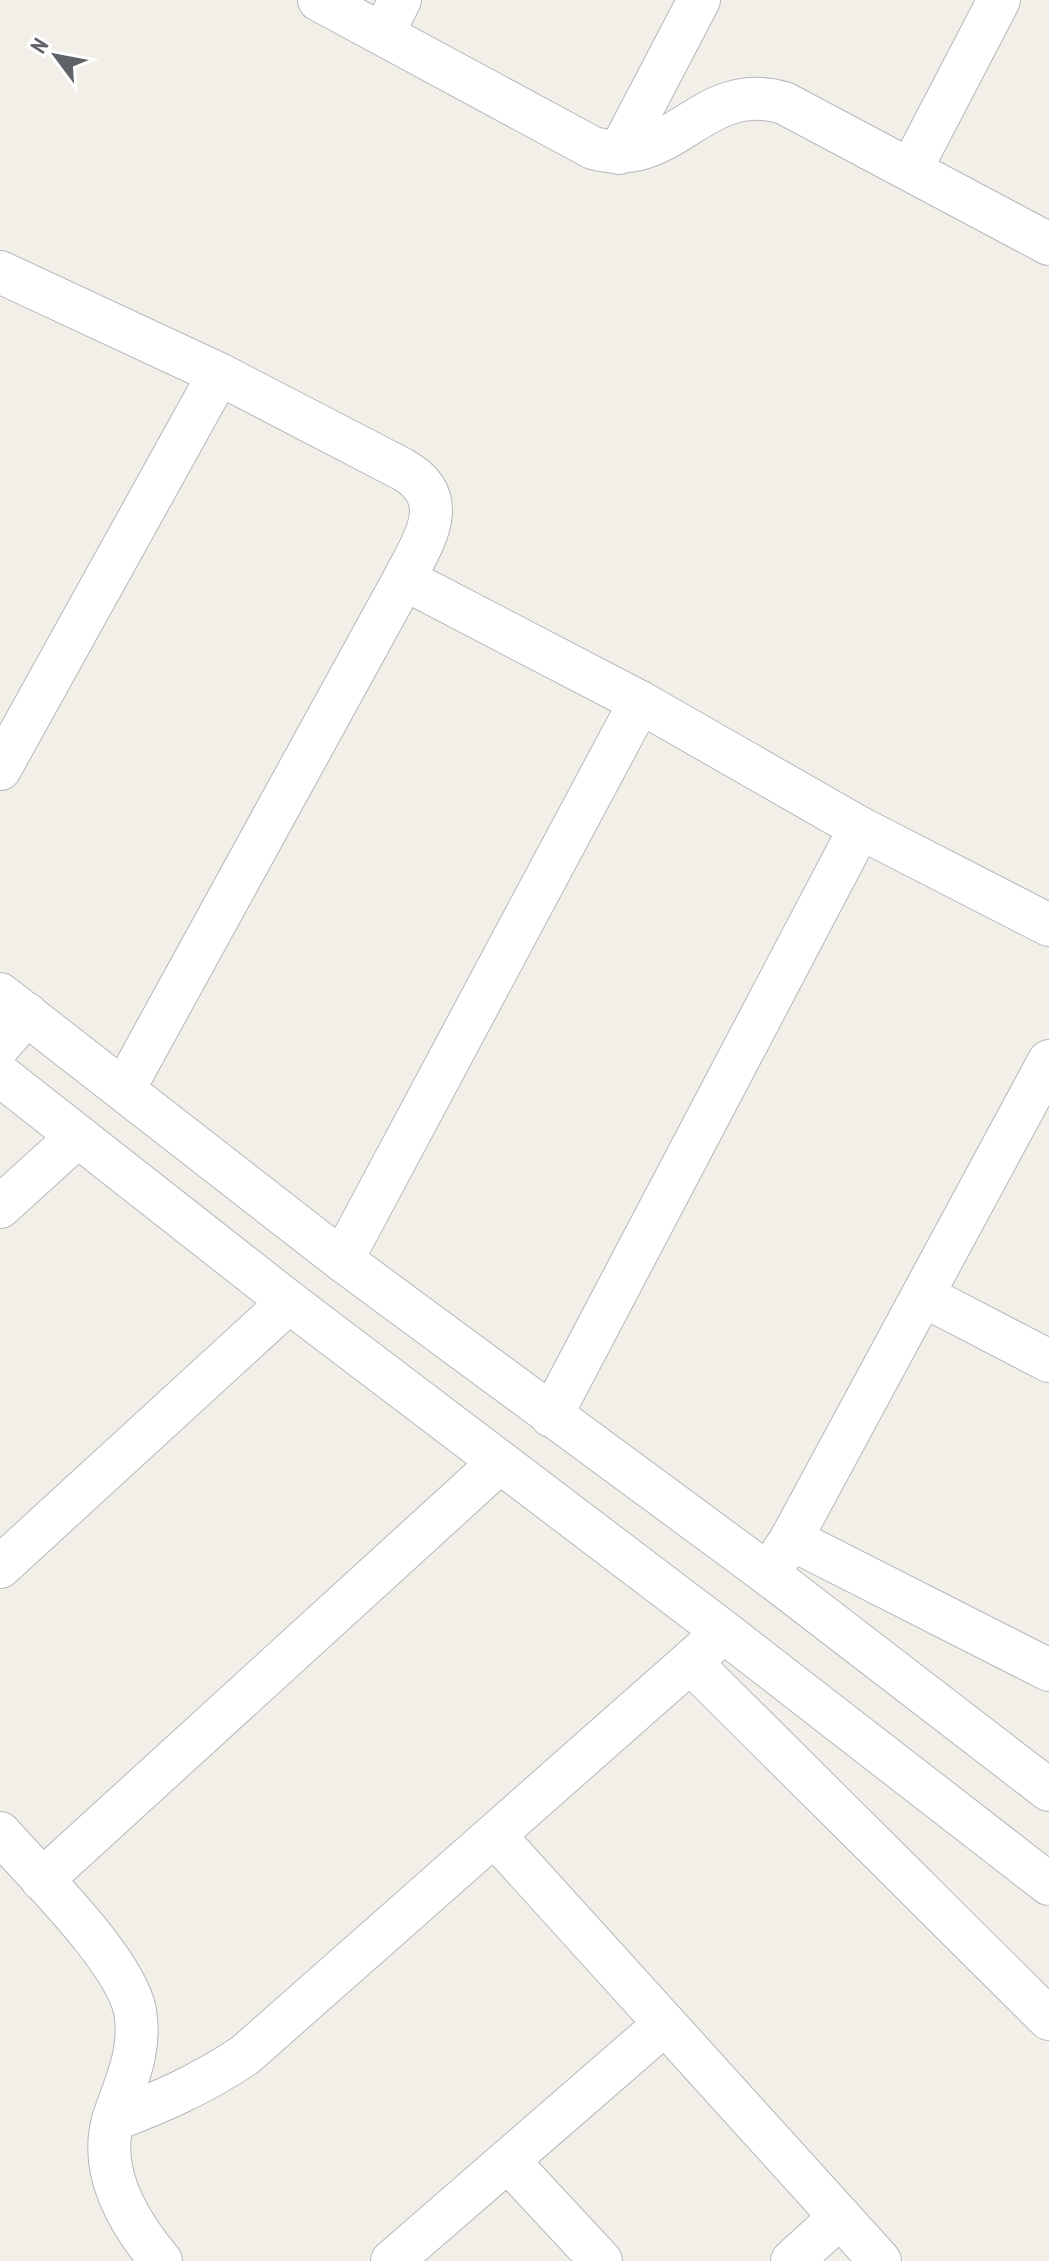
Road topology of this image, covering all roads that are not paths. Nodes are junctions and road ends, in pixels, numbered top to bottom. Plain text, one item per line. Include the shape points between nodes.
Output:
1 (319, 0) edge
2 (699, 0) edge
3 (999, 0) edge
4 (391, 16) edge
5 (619, 153) junction
6 (911, 169) junction
7 (1049, 244) edge
8 (0, 272) edge
9 (219, 374) junction
10 (404, 579) junction
11 (640, 702) junction
12 (0, 769) edge
13 (860, 828) junction
14 (1049, 925) edge
15 (9, 1018) edge
16 (1049, 1061) edge
17 (0, 1075) edge
18 (124, 1089) junction
19 (77, 1137) junction
20 (0, 1207) edge
21 (342, 1260) junction
22 (924, 1296) junction
23 (289, 1302) junction
24 (1049, 1361) edge
25 (551, 1416) junction
26 (500, 1462) junction
27 (791, 1539) junction
28 (0, 1567) edge
29 (768, 1574) junction
30 (724, 1632) junction
31 (691, 1663) junction
32 (1049, 1670) edge
33 (1049, 1790) edge
34 (0, 1833) edge
35 (495, 1836) junction
36 (1044, 1870) edge
37 (42, 1880) junction
38 (1049, 2019) edge
39 (665, 2024) junction
40 (113, 2120) junction
41 (508, 2161) junction
42 (840, 2217) junction
43 (161, 2261) edge
44 (392, 2261) edge
45 (601, 2261) edge
46 (792, 2261) edge
47 (880, 2261) edge

1 - 4 street
2 - 5 street
3 - 6 street
4 - 5 street via 581,143
5 - 6 street via 639,151 719,106 751,97 784,103
6 - 7 street
8 - 9 street
9 - 10 street via 422,484 431,519
9 - 12 street
10 - 11 street
10 - 18 street
11 - 13 street
11 - 21 street
13 - 14 street
13 - 25 street
15 - 18 street
16 - 22 street
17 - 19 street
18 - 21 street
19 - 20 street
19 - 23 street
21 - 25 street
22 - 24 street
22 - 27 street
23 - 26 street
23 - 28 street
25 - 29 street
26 - 30 street
26 - 37 street
27 - 29 street
27 - 32 street
29 - 33 street
30 - 31 street
30 - 36 street
31 - 35 street
31 - 38 street
34 - 37 street
35 - 39 street
35 - 40 street via 245,2055 208,2080
37 - 40 street via 120,1973 135,2010 136,2050
39 - 41 street
39 - 42 street
40 - 43 street via 116,2188 130,2221
41 - 44 street
41 - 45 street
42 - 46 street
42 - 47 street

